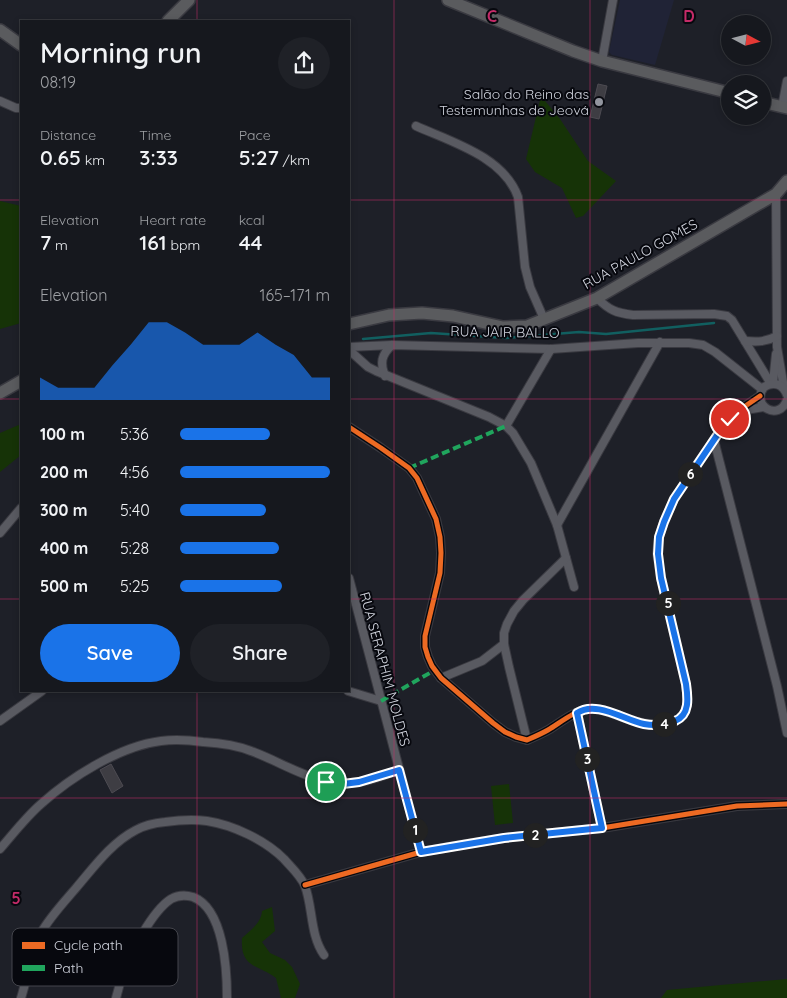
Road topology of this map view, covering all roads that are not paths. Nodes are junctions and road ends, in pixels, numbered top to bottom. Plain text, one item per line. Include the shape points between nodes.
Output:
1 (189, 0) edge
2 (448, 0) edge
3 (613, 0) edge
4 (169, 20) edge
5 (0, 30) edge
6 (20, 44) edge
7 (602, 61) junction
8 (787, 81) edge
9 (721, 91) edge
10 (0, 101) edge
11 (771, 104) edge
12 (785, 107) edge
13 (20, 108) edge
14 (416, 126) dead end
15 (787, 181) edge
16 (776, 194) junction
17 (596, 298) junction
18 (544, 319) junction
19 (350, 324) edge
20 (777, 336) junction
21 (746, 341) junction
22 (660, 342) junction
23 (392, 345) junction
24 (777, 347) junction
25 (350, 348) edge
26 (350, 349) edge
27 (551, 349) junction
28 (385, 376) junction
29 (20, 382) edge
30 (772, 383) junction
31 (785, 391) edge
32 (0, 392) edge
33 (761, 393) junction
34 (787, 400) edge
35 (764, 407) junction
36 (785, 410) edge
37 (738, 411) junction
38 (506, 426) junction
39 (350, 428) edge
40 (714, 440) junction
41 (20, 509) edge
42 (557, 525) junction
43 (0, 533) edge
44 (566, 558) junction
45 (350, 582) edge
46 (574, 587) dead end
47 (504, 644) junction
48 (441, 678) junction
49 (41, 692) edge
50 (350, 692) edge
51 (381, 701) junction
52 (785, 711) edge
53 (577, 713) junction
54 (0, 720) edge
55 (787, 733) edge
56 (527, 740) junction
57 (399, 770) junction
58 (787, 804) edge
59 (602, 828) junction
60 (0, 849) edge
61 (421, 852) junction
62 (304, 884) junction
63 (45, 928) edge
64 (146, 928) edge
65 (324, 955) dead end
66 (25, 986) edge
67 (120, 986) edge
68 (21, 998) edge
69 (116, 998) edge
70 (227, 998) edge

1 - 4 main road
2 - 7 main road
3 - 7 street
5 - 6 main road
7 - 9 main road
8 - 12 street
10 - 13 street
11 - 12 main road
14 - 18 street via 467,148 496,166 515,188 526,273
15 - 16 main road, RUA PAULO GOMES
16 - 17 main road, RUA PAULO GOMES
16 - 20 street
17 - 18 main road, RUA PAULO GOMES
17 - 21 street via 608,308 633,315 727,316
18 - 19 main road, RUA PAULO GOMES via 527,326 503,327 454,316 422,314 389,315
20 - 21 street via 764,341
20 - 24 street
21 - 30 street
22 - 27 street, RUA JAIR BALLO
22 - 33 street, RUA JAIR BALLO via 703,345
22 - 42 street
23 - 25 street, RUA JAIR BALLO
23 - 27 street, RUA JAIR BALLO
23 - 28 street via 386,350 381,366
24 - 30 street
24 - 31 street
26 - 28 street via 356,358
27 - 38 street
28 - 38 street
29 - 32 main road
30 - 31 street
30 - 33 street
33 - 35 street
33 - 37 street
34 - 36 street
35 - 36 street via 771,411
35 - 37 street
37 - 40 street
38 - 42 street via 531,463
39 - 48 street via 409,468 436,519 440,537 440,573 425,646 432,666
40 - 52 street
40 - 53 street via 674,499 658,545 661,578 686,684 685,713 679,719 658,725 644,724 592,708
41 - 43 street
42 - 44 street
44 - 46 street
44 - 47 street via 514,611 504,633
45 - 51 street, RUA SERAPHIM MOLDES
47 - 48 street via 482,661
47 - 56 street
48 - 56 street via 492,723
49 - 54 street
50 - 51 street
51 - 57 street, RUA SERAPHIM MOLDES
52 - 55 street
53 - 56 street
53 - 59 street
57 - 60 street via 359,782 326,782 250,750 227,744 163,740 108,758 65,785 40,804
57 - 61 street, RUA SERAPHIM MOLDES
58 - 59 street via 737,806
59 - 61 street via 504,838
61 - 62 street
62 - 63 street via 271,848 233,828 181,819 155,823 123,837 106,852
62 - 65 street
64 - 70 street via 172,898 183,895 198,899 212,915 219,930
66 - 68 street
67 - 69 street

